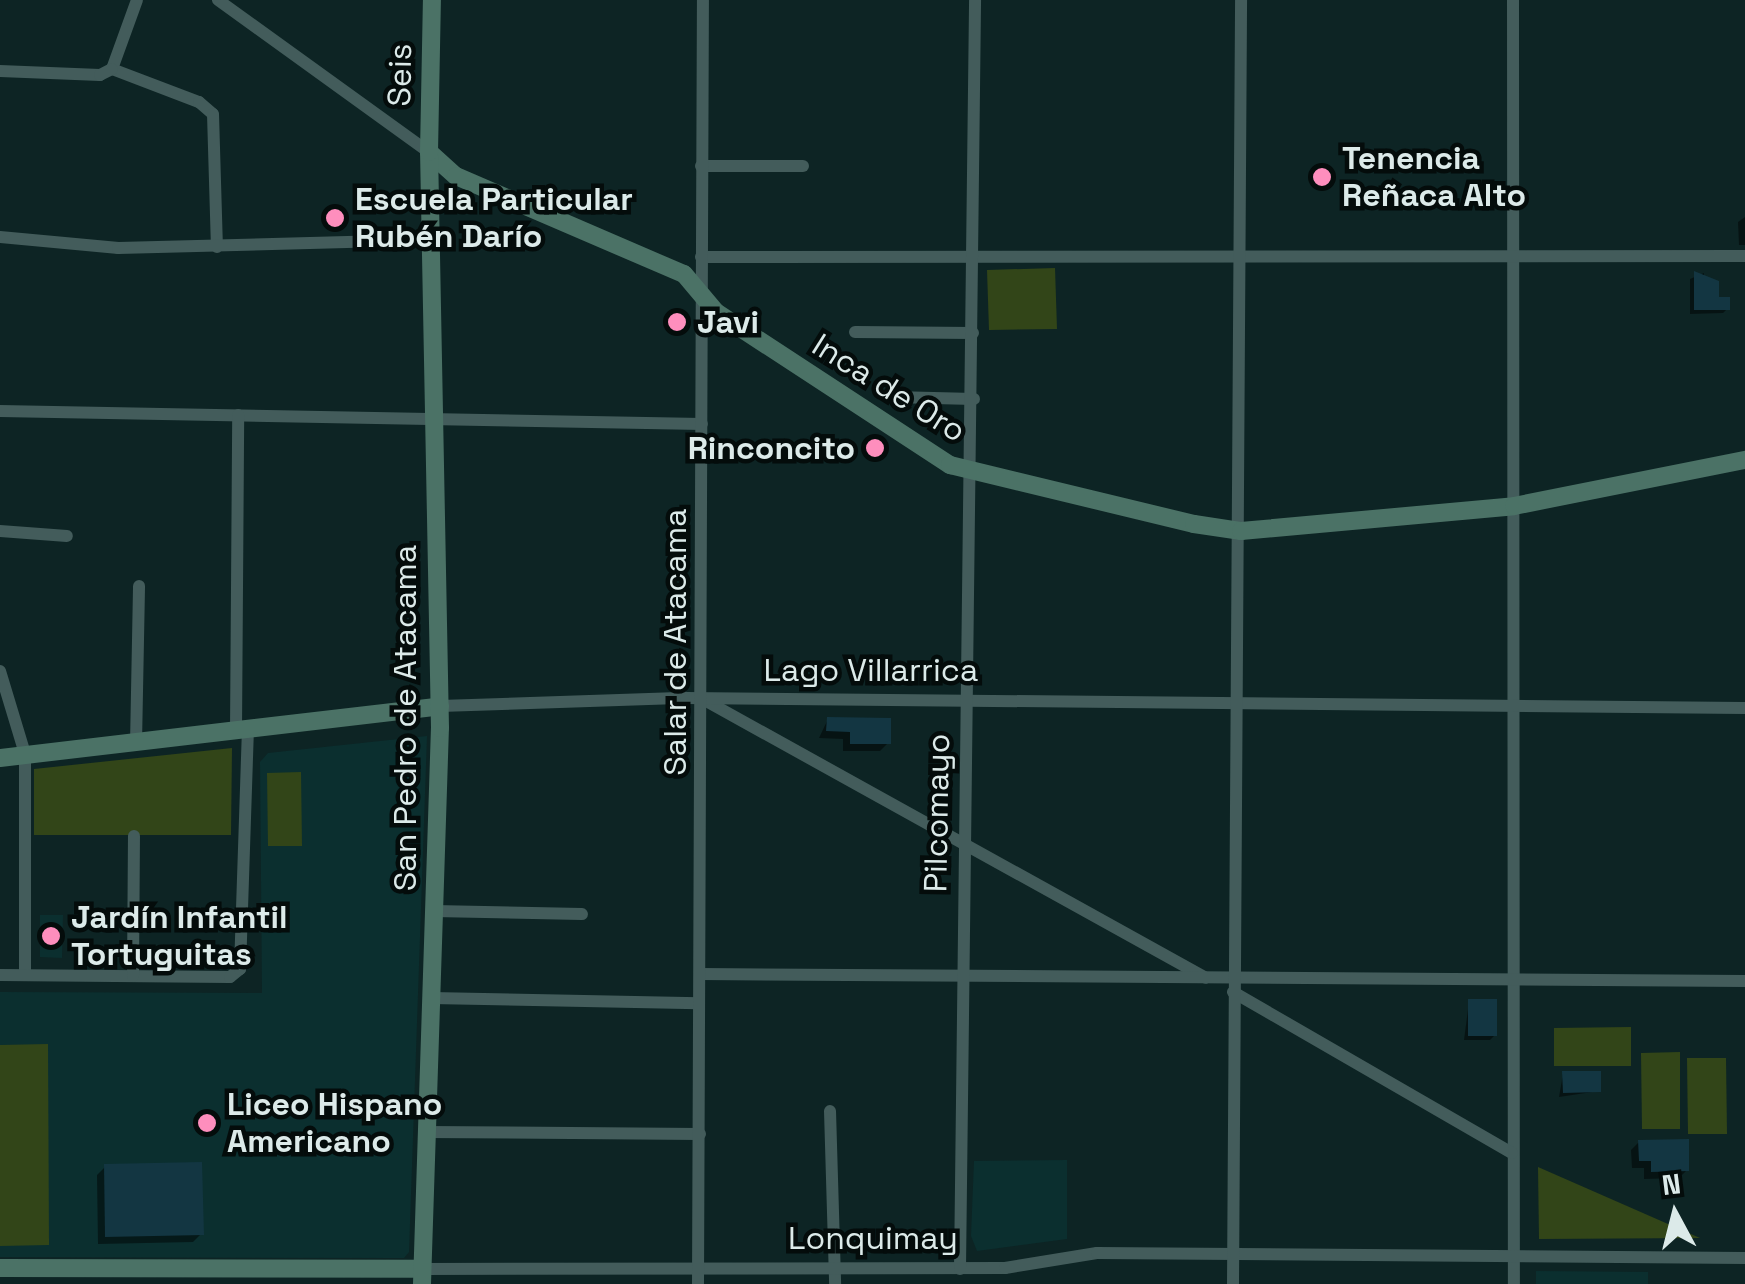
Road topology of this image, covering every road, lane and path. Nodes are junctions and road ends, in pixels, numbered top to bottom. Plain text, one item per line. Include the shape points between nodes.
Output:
1 (137, 0) edge
2 (218, 0) edge
3 (432, 0) edge
4 (703, 0) edge
5 (975, 0) edge
6 (1242, 0) edge
7 (1513, 0) edge
8 (112, 69) junction
9 (0, 70) edge
10 (428, 152) junction
11 (701, 166) junction
12 (802, 166) dead end
13 (0, 237) edge
14 (431, 240) junction
15 (217, 247) junction
16 (1242, 255) junction
17 (701, 256) junction
18 (1514, 256) junction
19 (1745, 256) edge
20 (974, 257) junction
21 (702, 296) junction
22 (855, 332) dead end
23 (974, 334) junction
24 (893, 397) dead end
25 (974, 398) junction
26 (0, 411) edge
27 (238, 415) junction
28 (434, 419) junction
29 (702, 424) junction
30 (1745, 460) edge
31 (968, 470) junction
32 (1514, 506) junction
33 (0, 530) edge
34 (1241, 530) junction
35 (67, 536) dead end
36 (140, 586) dead end
37 (0, 670) edge
38 (703, 700) junction
39 (968, 701) junction
40 (1238, 703) junction
41 (440, 706) junction
42 (1514, 707) junction
43 (1745, 708) edge
44 (242, 731) junction
45 (136, 744) junction
46 (25, 754) junction
47 (0, 758) edge
48 (134, 836) dead end
49 (963, 838) junction
50 (434, 911) junction
51 (582, 914) dead end
52 (700, 974) junction
53 (0, 975) edge
54 (25, 976) junction
55 (133, 976) junction
56 (963, 976) junction
57 (1209, 980) junction
58 (1745, 981) edge
59 (1514, 982) junction
60 (1238, 987) junction
61 (431, 998) junction
62 (699, 1003) junction
63 (830, 1111) dead end
64 (424, 1132) junction
65 (700, 1134) junction
66 (1512, 1154) junction
67 (1234, 1254) junction
68 (1514, 1257) junction
69 (1745, 1258) edge
70 (0, 1268) edge
71 (698, 1268) junction
72 (960, 1268) junction
73 (834, 1269) junction
74 (297, 1276) edge
75 (422, 1276) edge
76 (698, 1284) edge
77 (835, 1284) edge
78 (1234, 1284) edge
79 (1514, 1284) edge

1 - 8 street
2 - 10 street, Inca de Oro
3 - 10 street, Seis
4 - 11 street, Salar de Atacama
5 - 20 street, Pilcomayo
6 - 16 street
7 - 18 street
8 - 9 street via 100,75
8 - 15 street via 199,102 213,114
10 - 14 street, San Pedro de Atacama
10 - 21 street, Inca de Oro via 456,176 684,274
11 - 12 street
11 - 17 street, Salar de Atacama
13 - 15 street via 118,248
14 - 15 street
14 - 28 street, San Pedro de Atacama
16 - 18 street
16 - 20 street
16 - 34 street
17 - 20 street
17 - 21 street, Salar de Atacama
18 - 19 street
18 - 32 street
20 - 23 street, Pilcomayo
21 - 29 street, Salar de Atacama
21 - 31 street, Inca de Oro via 796,365
22 - 23 street
23 - 25 street, Pilcomayo
24 - 25 street
25 - 31 street, Pilcomayo
26 - 27 street
27 - 28 street
27 - 44 street
28 - 29 street
28 - 41 street, San Pedro de Atacama
29 - 38 street, Salar de Atacama
30 - 32 street, Inca de Oro
31 - 34 street, Inca de Oro
31 - 39 street, Pilcomayo
32 - 34 street, Inca de Oro
32 - 42 street
33 - 35 street
34 - 40 street
36 - 45 street
37 - 46 street
38 - 39 street, Lago Villarrica
38 - 41 street, Lago Villarrica
38 - 49 street
38 - 52 street, Salar de Atacama
39 - 40 street, Lago Villarrica
39 - 49 street, Pilcomayo
40 - 42 street, Lago Villarrica
40 - 60 street
41 - 44 street, Lago Villarrica
41 - 50 street, San Pedro de Atacama
42 - 43 street, Lago Villarrica
42 - 59 street
44 - 45 street, Lago Villarrica
44 - 55 street via 240,969 230,977
45 - 46 street, Lago Villarrica
46 - 47 street, Lago Villarrica
46 - 54 street
48 - 55 street
49 - 56 street, Pilcomayo
49 - 57 street
50 - 51 street
50 - 61 street, San Pedro de Atacama
52 - 56 street
52 - 62 street, Salar de Atacama
53 - 54 street
54 - 55 street
56 - 57 street
56 - 72 street, Pilcomayo
57 - 60 street
58 - 59 street
59 - 60 street
59 - 66 street
60 - 66 street
60 - 67 street
61 - 62 street
61 - 64 street, San Pedro de Atacama
62 - 65 street, Salar de Atacama
63 - 73 street
64 - 65 street
64 - 75 street, San Pedro de Atacama
65 - 71 street, Salar de Atacama
66 - 68 street
67 - 68 street, Lonquimay
67 - 72 street, Lonquimay via 1096,1253
67 - 78 street
68 - 69 street, Lonquimay
68 - 79 street
70 - 74 street, Lonquimay
71 - 73 street, Lonquimay
71 - 75 street, Lonquimay
71 - 76 street, Salar de Atacama
72 - 73 street, Lonquimay
73 - 77 street
74 - 75 street, Lonquimay

